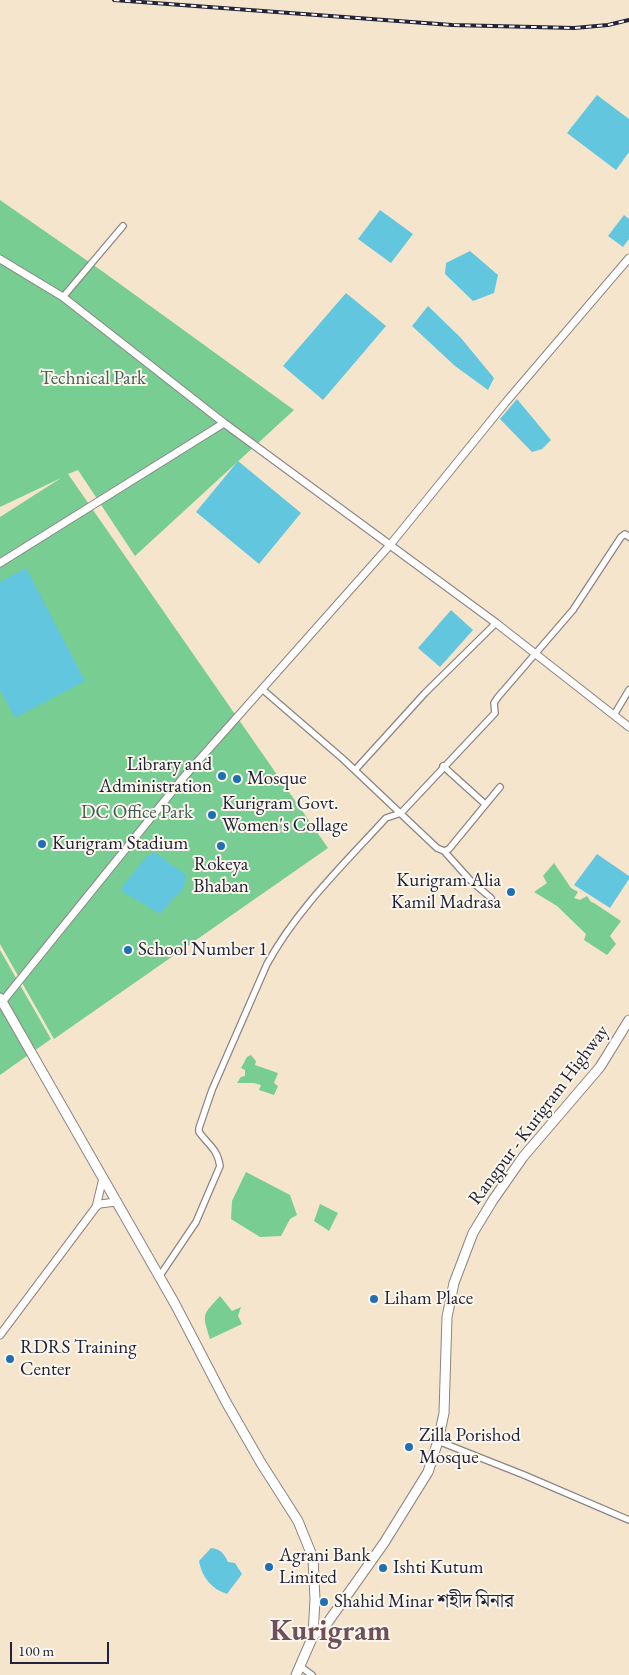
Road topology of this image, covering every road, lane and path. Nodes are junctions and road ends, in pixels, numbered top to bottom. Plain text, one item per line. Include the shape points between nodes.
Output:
1 (123, 226) dead end
2 (629, 258) edge
3 (0, 259) edge
4 (63, 297) junction
5 (224, 423) junction
6 (629, 537) edge
7 (390, 545) junction
8 (0, 563) edge
9 (496, 623) junction
10 (534, 654) junction
11 (262, 689) junction
12 (629, 690) edge
13 (614, 715) junction
14 (629, 727) edge
15 (443, 766) junction
16 (355, 770) junction
17 (500, 787) dead end
18 (484, 806) junction
19 (401, 813) junction
20 (444, 851) junction
21 (491, 898) dead end
22 (1, 1000) edge
23 (629, 1020) edge
24 (103, 1178) junction
25 (116, 1202) junction
26 (96, 1207) junction
27 (159, 1277) junction
28 (0, 1334) edge
29 (438, 1441) junction
30 (629, 1520) edge
31 (313, 1636) junction
32 (297, 1672) edge
33 (312, 1675) edge

1 - 4 street
2 - 7 street
3 - 4 street
4 - 5 street
5 - 7 street
5 - 8 street
6 - 10 street via 625,534 621,537 573,610
7 - 9 street
7 - 11 street
9 - 10 street
9 - 16 street via 425,693
10 - 13 street
10 - 15 street via 494,703 494,713
11 - 16 street
11 - 22 street via 183,778
12 - 13 street
13 - 14 street
15 - 18 street
15 - 19 street
16 - 19 street
17 - 18 street
18 - 20 street
19 - 20 street
19 - 27 street via 386,818 328,882 293,924 267,964 212,1090 199,1128 214,1149 220,1166 196,1222
20 - 21 street
22 - 24 main road
23 - 29 main road, Rangpur - Kurigram Highway via 600,1067 523,1157 473,1233 454,1283 447,1317 444,1413
24 - 25 main road
24 - 26 street
25 - 26 street
25 - 27 main road
26 - 28 street
27 - 31 main road via 226,1402 298,1522 313,1558
29 - 30 street
29 - 31 main road, Rangpur - Kurigram Highway via 428,1472 384,1542 328,1622
31 - 32 main road
32 - 33 street

